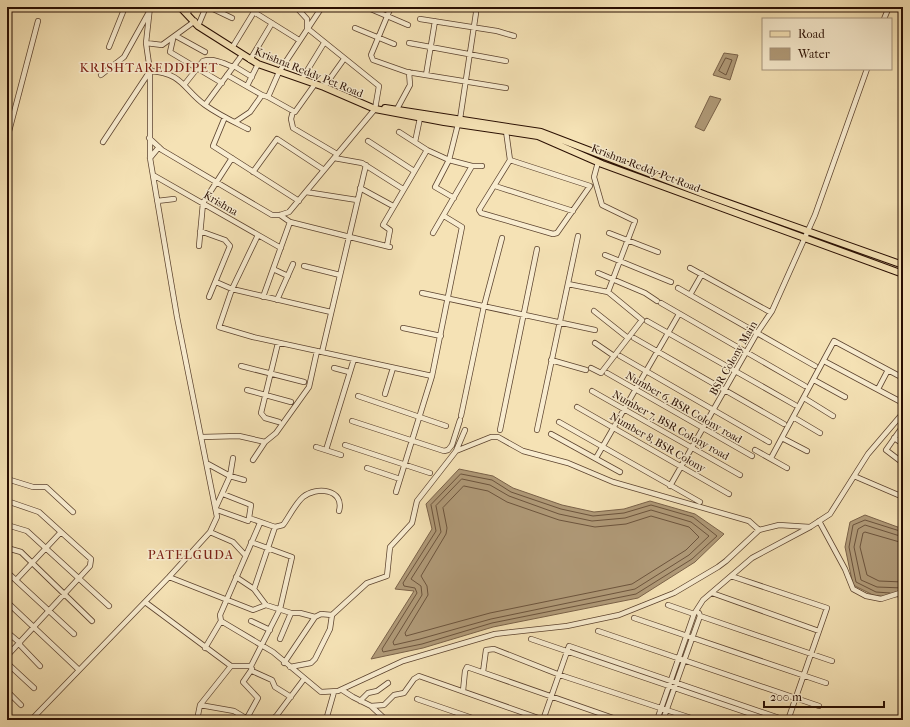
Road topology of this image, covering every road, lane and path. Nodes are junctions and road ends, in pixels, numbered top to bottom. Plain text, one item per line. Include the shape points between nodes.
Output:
1 (125, 7) edge
2 (180, 7) edge
3 (208, 7) edge
4 (257, 7) edge
5 (296, 7) edge
6 (322, 7) edge
7 (366, 7) edge
8 (391, 7) edge
9 (475, 7) edge
10 (889, 7) edge
11 (150, 8) edge
12 (189, 10) edge
13 (254, 12) junction
14 (387, 16) junction
15 (232, 18) dead end
16 (884, 18) edge
17 (420, 19) dead end
18 (38, 21) dead end
19 (435, 21) junction
20 (272, 23) junction
21 (197, 24) junction
22 (408, 25) dead end
23 (307, 28) junction
24 (355, 28) dead end
25 (474, 28) junction
26 (514, 36) dead end
27 (378, 37) junction
28 (174, 38) junction
29 (299, 40) junction
30 (146, 43) junction
31 (324, 43) junction
32 (409, 43) dead end
33 (394, 44) dead end
34 (109, 46) dead end
35 (431, 47) junction
36 (232, 48) junction
37 (205, 52) dead end
38 (242, 54) junction
39 (470, 55) junction
40 (344, 59) junction
41 (250, 60) junction
42 (506, 61) dead end
43 (258, 64) junction
44 (233, 66) junction
45 (199, 68) junction
46 (866, 70) edge
47 (150, 71) junction
48 (279, 72) junction
49 (409, 72) junction
50 (102, 75) dead end
51 (228, 75) junction
52 (426, 75) junction
53 (252, 77) junction
54 (302, 79) junction
55 (466, 82) junction
56 (222, 83) junction
57 (315, 84) junction
58 (184, 85) junction
59 (246, 86) junction
60 (324, 88) junction
61 (506, 88) dead end
62 (262, 95) junction
63 (268, 97) junction
64 (205, 105) junction
65 (375, 109) junction
66 (397, 109) junction
67 (293, 111) junction
68 (225, 117) junction
69 (420, 118) junction
70 (235, 122) junction
71 (459, 122) junction
72 (248, 130) dead end
73 (506, 131) junction
74 (399, 132) dead end
75 (149, 138) junction
76 (7, 139) edge
77 (368, 141) dead end
78 (104, 142) dead end
79 (415, 142) junction
80 (159, 147) junction
81 (427, 150) junction
82 (335, 156) junction
83 (150, 158) junction
84 (232, 158) junction
85 (449, 160) junction
86 (510, 160) junction
87 (598, 162) junction
88 (366, 165) junction
89 (472, 166) junction
90 (482, 166) dead end
91 (324, 170) junction
92 (414, 171) junction
93 (254, 172) junction
94 (153, 175) junction
95 (216, 181) junction
96 (495, 186) junction
97 (360, 188) junction
98 (403, 189) junction
99 (306, 192) junction
100 (454, 198) junction
101 (174, 199) dead end
102 (357, 200) junction
103 (157, 201) junction
104 (299, 201) junction
105 (203, 203) junction
106 (393, 206) junction
107 (573, 211) junction
108 (280, 215) junction
109 (444, 216) junction
110 (290, 222) junction
111 (809, 230) junction
112 (200, 231) junction
113 (433, 233) dead end
114 (609, 233) dead end
115 (258, 235) junction
116 (578, 236) dead end
117 (349, 237) junction
118 (806, 237) junction
119 (502, 238) dead end
120 (628, 240) junction
121 (199, 246) dead end
122 (281, 248) junction
123 (537, 249) dead end
124 (658, 252) dead end
125 (605, 255) dead end
126 (620, 261) junction
127 (294, 264) dead end
128 (903, 265) edge
129 (304, 266) dead end
130 (690, 268) dead end
131 (273, 269) junction
132 (598, 273) dead end
133 (702, 274) junction
134 (903, 274) edge
135 (340, 275) junction
136 (288, 276) junction
137 (613, 278) junction
138 (216, 282) junction
139 (671, 282) dead end
140 (568, 284) junction
141 (678, 288) dead end
142 (232, 289) junction
143 (608, 292) junction
144 (422, 293) dead end
145 (690, 295) junction
146 (208, 297) dead end
147 (263, 297) junction
148 (449, 298) junction
149 (277, 300) junction
150 (484, 306) junction
151 (594, 311) dead end
152 (331, 312) junction
153 (770, 312) junction
154 (522, 314) junction
155 (680, 314) junction
156 (647, 321) dead end
157 (560, 322) junction
158 (403, 328) dead end
159 (595, 330) dead end
160 (668, 333) junction
161 (757, 333) junction
162 (441, 336) junction
163 (628, 338) junction
164 (634, 338) dead end
165 (595, 342) dead end
166 (278, 343) junction
167 (657, 351) junction
168 (320, 352) junction
169 (746, 352) junction
170 (614, 356) junction
171 (620, 356) dead end
172 (354, 359) junction
173 (551, 360) junction
174 (824, 360) junction
175 (240, 366) dead end
176 (815, 366) dead end
177 (334, 368) dead end
178 (393, 368) junction
179 (646, 370) junction
180 (888, 370) junction
181 (349, 372) junction
182 (736, 372) junction
183 (607, 373) dead end
184 (271, 374) junction
185 (432, 376) junction
186 (903, 378) edge
187 (814, 380) junction
188 (304, 382) dead end
189 (805, 386) dead end
190 (635, 389) junction
191 (247, 390) dead end
192 (725, 390) junction
193 (878, 390) junction
194 (592, 391) dead end
195 (386, 394) dead end
196 (265, 396) junction
197 (358, 396) dead end
198 (845, 396) dead end
199 (804, 398) junction
200 (291, 402) dead end
201 (903, 403) edge
202 (795, 405) dead end
203 (577, 407) dead end
204 (624, 409) junction
205 (714, 409) junction
206 (903, 413) edge
207 (834, 416) dead end
208 (421, 417) junction
209 (793, 417) junction
210 (352, 421) dead end
211 (279, 422) dead end
212 (559, 422) dead end
213 (784, 424) dead end
214 (446, 426) dead end
215 (613, 427) junction
216 (903, 427) edge
217 (703, 428) junction
218 (465, 430) dead end
219 (500, 430) dead end
220 (537, 430) dead end
221 (820, 433) dead end
222 (551, 434) dead end
223 (202, 437) junction
224 (782, 438) junction
225 (894, 438) junction
226 (413, 440) junction
227 (265, 442) junction
228 (769, 442) dead end
229 (903, 444) edge
230 (345, 445) dead end
231 (316, 447) dead end
232 (602, 447) junction
233 (692, 447) junction
234 (326, 450) junction
235 (755, 450) dead end
236 (456, 451) junction
237 (807, 451) dead end
238 (341, 455) dead end
239 (752, 456) dead end
240 (234, 458) dead end
241 (596, 458) junction
242 (771, 458) junction
243 (253, 460) dead end
244 (903, 463) edge
245 (208, 464) junction
246 (404, 465) junction
247 (682, 466) junction
248 (367, 468) dead end
249 (787, 468) dead end
250 (620, 472) dead end
251 (430, 474) dead end
252 (740, 475) dead end
253 (230, 476) junction
254 (854, 476) junction
255 (7, 479) edge
256 (400, 479) junction
257 (244, 480) dead end
258 (670, 486) junction
259 (396, 492) dead end
260 (223, 494) junction
261 (729, 494) dead end
262 (903, 496) edge
263 (7, 501) edge
264 (700, 502) dead end
265 (216, 508) junction
266 (339, 511) dead end
267 (73, 512) dead end
268 (249, 518) junction
269 (819, 521) junction
270 (260, 523) junction
271 (7, 525) edge
272 (275, 527) junction
273 (810, 527) junction
274 (759, 530) junction
275 (61, 532) junction
276 (210, 532) junction
277 (251, 542) junction
278 (7, 548) edge
279 (47, 548) junction
280 (269, 548) junction
281 (245, 555) junction
282 (32, 563) junction
283 (7, 572) edge
284 (732, 576) junction
285 (169, 577) junction
286 (236, 577) junction
287 (79, 578) junction
288 (16, 580) junction
289 (254, 589) junction
290 (903, 592) edge
291 (712, 593) junction
292 (64, 594) junction
293 (227, 599) junction
294 (7, 602) edge
295 (145, 602) junction
296 (266, 604) junction
297 (668, 605) dead end
298 (109, 606) dead end
299 (280, 609) junction
300 (49, 611) junction
301 (696, 612) junction
302 (291, 613) junction
303 (332, 615) junction
304 (700, 616) junction
305 (314, 617) junction
306 (634, 618) dead end
307 (92, 621) dead end
308 (220, 621) junction
309 (251, 622) dead end
310 (34, 627) junction
311 (270, 630) junction
312 (598, 630) dead end
313 (819, 631) junction
314 (7, 632) edge
315 (74, 634) dead end
316 (686, 636) junction
317 (692, 638) junction
318 (280, 639) dead end
319 (531, 639) dead end
320 (19, 643) junction
321 (262, 646) junction
322 (205, 648) junction
323 (568, 650) junction
324 (811, 653) junction
325 (7, 656) edge
326 (681, 659) junction
327 (832, 661) dead end
328 (7, 663) edge
329 (284, 663) junction
330 (40, 666) dead end
331 (231, 666) junction
332 (251, 667) junction
333 (290, 667) junction
334 (79, 670) junction
335 (483, 672) junction
336 (560, 675) junction
337 (804, 676) junction
338 (304, 679) junction
339 (388, 683) dead end
340 (826, 683) dead end
341 (672, 684) junction
342 (34, 688) dead end
343 (342, 690) junction
344 (7, 691) edge
345 (463, 691) junction
346 (334, 692) junction
347 (291, 697) junction
348 (551, 697) junction
349 (795, 698) junction
350 (417, 699) dead end
351 (360, 701) junction
352 (21, 705) dead end
353 (200, 705) junction
354 (371, 706) junction
355 (819, 706) dead end
356 (664, 709) junction
357 (248, 719) edge
358 (31, 720) edge
359 (197, 720) edge
360 (272, 720) edge
361 (326, 720) edge
362 (386, 720) edge
363 (478, 720) edge
364 (544, 720) edge
365 (619, 720) edge
366 (657, 720) edge
367 (663, 720) edge
368 (697, 720) edge
369 (769, 720) edge
370 (785, 720) edge
371 (788, 720) edge

1 - 34 street
2 - 12 main road, Krishna Reddy Pet Road
3 - 15 street
3 - 21 street
4 - 13 street
5 - 23 street via 307,19
6 - 23 street
7 - 14 street
8 - 14 street
9 - 25 street
10 - 16 street
11 - 30 street
11 - 50 street via 124,57
12 - 21 main road, Krishna Reddy Pet Road
13 - 20 street
13 - 36 street
14 - 22 street
14 - 27 street
17 - 19 street
18 - 76 street
19 - 25 street
19 - 35 street
20 - 29 street
20 - 41 street
21 - 28 street
21 - 36 main road, Krishna Reddy Pet Road
23 - 29 street
23 - 31 street
24 - 27 street
25 - 26 street
25 - 39 street
27 - 33 street
27 - 49 street via 371,59 390,68
28 - 30 street via 162,45
28 - 37 street
28 - 45 street via 170,52
29 - 48 street
30 - 47 street
31 - 40 street
31 - 54 street
32 - 35 street
35 - 39 street
35 - 52 street
36 - 38 main road, Krishna Reddy Pet Road
38 - 41 main road, Krishna Reddy Pet Road
38 - 44 street
39 - 42 street
39 - 55 street
40 - 60 street
40 - 65 street via 379,86
41 - 43 main road, Krishna Reddy Pet Road
43 - 48 main road, Krishna Reddy Pet Road
43 - 53 street
44 - 45 street via 208,59 203,61
44 - 51 street
44 - 53 street
45 - 56 street
45 - 58 street
46 - 111 street, BSR Colony Main
47 - 58 street via 163,72 181,80
47 - 75 street
47 - 78 street
48 - 54 main road, Krishna Reddy Pet Road
48 - 63 street
49 - 52 street
49 - 66 street via 410,85
51 - 56 street
51 - 59 street
52 - 55 street
53 - 59 street
54 - 57 main road, Krishna Reddy Pet Road
55 - 61 street
55 - 71 street
56 - 64 street
57 - 60 main road, Krishna Reddy Pet Road
57 - 67 street via 295,112
58 - 64 street
59 - 62 street
60 - 65 main road, Krishna Reddy Pet Road
62 - 63 street
62 - 70 street via 250,112
63 - 67 street
64 - 68 street
65 - 66 main road, Krishna Reddy Pet Road
65 - 69 main road, Krishna Reddy Pet Road
65 - 82 street
66 - 71 main road, Krishna Reddy Pet Road
67 - 82 street via 292,128
68 - 70 street
68 - 84 street via 213,146
69 - 71 main road, Krishna Reddy Pet Road
69 - 79 street
70 - 72 street
71 - 73 main road, Krishna Reddy Pet Road
71 - 85 street
71 - 111 main road, Krishna Reddy Pet Road via 541,132 706,195
73 - 86 street
73 - 87 main road, Krishna Reddy Pet Road via 538,136
74 - 79 street
75 - 80 street
75 - 83 street
77 - 92 street
79 - 81 street
80 - 83 street
80 - 95 street
81 - 85 street
81 - 92 street
82 - 88 street
82 - 91 street
83 - 94 street
84 - 93 street
84 - 95 street
85 - 89 street
85 - 100 street via 435,187
86 - 96 street
86 - 107 street via 589,184 590,188
87 - 118 main road, Krishna Reddy Pet Road
87 - 120 street via 594,177 602,205 635,221
88 - 97 street
88 - 98 street
89 - 90 street
89 - 100 street
91 - 93 street via 278,139
91 - 99 street
92 - 98 street
93 - 104 street
94 - 103 street
94 - 105 street, Krishna
95 - 105 street
95 - 108 street via 272,215
96 - 107 street
96 - 107 street via 480,208 481,213 553,234 557,233
97 - 102 street
97 - 106 street
98 - 106 street
99 - 102 street
99 - 104 street
100 - 109 street
101 - 103 street
102 - 117 street
103 - 223 street
104 - 108 street via 289,212
105 - 112 street
105 - 115 street, Krishna
106 - 117 street via 383,226 390,230 388,247
108 - 110 street
109 - 113 street
109 - 148 street via 462,227
110 - 117 street
110 - 122 street
111 - 118 street, BSR Colony Main
111 - 128 main road, Krishna Reddy Pet Road
112 - 121 street
112 - 138 street via 225,240 230,246
114 - 120 street
115 - 122 street, Krishna
115 - 142 street
116 - 140 street
117 - 135 street
118 - 134 main road, Krishna Reddy Pet Road
118 - 153 street, BSR Colony Main
119 - 150 street
120 - 124 street
120 - 126 street
122 - 131 street
123 - 154 street
125 - 126 street
126 - 137 street
126 - 139 street
127 - 136 street
129 - 135 street
130 - 133 street
131 - 136 street
131 - 147 street
132 - 137 street
133 - 145 street
133 - 153 street
135 - 152 street
136 - 149 street
137 - 143 street
137 - 155 street
138 - 142 street
138 - 146 street
140 - 143 street
140 - 157 street
141 - 145 street
142 - 147 street
142 - 166 street via 219,327
143 - 163 street via 641,319
144 - 148 street
145 - 161 street
147 - 149 street
148 - 150 street
148 - 162 street
149 - 152 street
150 - 154 street
150 - 226 street via 461,418 452,444 444,451
151 - 163 street
152 - 168 street
153 - 161 street, BSR Colony Main
154 - 157 street
154 - 219 street
155 - 160 street
155 - 169 street
156 - 160 street
157 - 159 street
157 - 173 street
158 - 162 street
160 - 167 street
160 - 182 street
161 - 169 street, BSR Colony Main
161 - 176 street
162 - 185 street
163 - 170 street
164 - 167 street
165 - 170 street
166 - 168 street
166 - 184 street
167 - 179 street
167 - 192 street
168 - 172 street
168 - 227 street via 309,387 276,433
169 - 182 street, BSR Colony Main
169 - 189 street
170 - 173 street via 601,373
171 - 179 street
172 - 178 street
172 - 181 street
173 - 220 street
174 - 180 street via 834,341
174 - 187 street
174 - 193 street
175 - 184 street
177 - 181 street
178 - 185 street
178 - 195 street
179 - 190 street
179 - 205 street
180 - 186 street
180 - 193 street
181 - 234 street
182 - 192 street, BSR Colony Main
182 - 202 street
183 - 190 street, Number 6, BSR Colony road
184 - 188 street
184 - 196 street
185 - 208 street
187 - 198 street
187 - 199 street
190 - 204 street
190 - 217 street, Number 6, BSR Colony road
191 - 196 street
192 - 205 street, BSR Colony Main
192 - 213 street
193 - 201 street
194 - 204 street, Number 7, BSR Colony road
196 - 200 street
196 - 211 street via 262,416
197 - 208 street
199 - 207 street
199 - 209 street
203 - 215 street, Number 8, BSR Colony
204 - 215 street
204 - 233 street, Number 7, BSR Colony road
205 - 217 street, BSR Colony Main
205 - 228 street
206 - 254 street via 868,454
208 - 214 street
208 - 226 street
209 - 221 street
209 - 224 street
210 - 226 street
212 - 232 street
215 - 232 street
215 - 247 street, Number 8, BSR Colony
216 - 225 street
217 - 233 street, BSR Colony Main
217 - 239 street, Number 6, BSR Colony road
218 - 236 street
222 - 241 street
223 - 227 street via 239,436
223 - 245 street
224 - 237 street
224 - 242 street
225 - 229 street
225 - 244 street via 886,450
226 - 246 street
227 - 243 street
230 - 246 street
231 - 234 street
232 - 241 street
232 - 258 street
233 - 247 street, BSR Colony Main
233 - 252 street, Number 7, BSR Colony road
234 - 238 street
235 - 242 street
236 - 274 street via 491,437 498,437 523,451 568,463 613,482 749,520
236 - 303 street via 417,501 412,523 390,547 386,576 367,583
240 - 253 street
241 - 250 street
242 - 249 street
245 - 253 street
245 - 265 street
246 - 251 street
246 - 256 street
247 - 258 street, BSR Colony Main
247 - 261 street, Number 8, BSR Colony
248 - 256 street
253 - 257 street
253 - 260 street
254 - 262 street
254 - 269 street via 830,514
255 - 267 street via 33,487 46,487
256 - 259 street
258 - 264 street
260 - 265 street
260 - 268 street via 251,505
263 - 275 street via 39,512
265 - 268 street via 248,521
265 - 276 street via 216,523
266 - 272 street via 341,505 333,493 323,490 312,492 303,497 283,525
268 - 270 street
269 - 273 street
269 - 290 street via 853,589 866,596 881,599
270 - 272 street
270 - 277 street
271 - 279 street via 27,531
272 - 280 street
273 - 274 street via 779,525
273 - 284 street via 752,558
274 - 343 street via 718,567 674,593 619,615 567,626 494,634 403,661
275 - 279 street
275 - 287 street via 91,560 90,566
276 - 281 street via 233,542
276 - 285 street
277 - 280 street
277 - 281 street
278 - 282 street via 21,552
279 - 282 street
279 - 287 street
280 - 289 street
280 - 299 street via 292,557
281 - 286 street
282 - 288 street
282 - 292 street
283 - 288 street
284 - 291 street
284 - 313 street via 827,608
285 - 293 street
285 - 295 street
286 - 289 street
286 - 293 street
287 - 292 street
287 - 298 street
288 - 300 street
289 - 296 street
291 - 301 street via 703,600
291 - 313 street
292 - 300 street
292 - 307 street
293 - 296 street via 253,610
293 - 308 street
294 - 310 street
295 - 322 street
295 - 334 street
296 - 299 street
297 - 301 street
299 - 302 street
299 - 311 street
300 - 310 street
300 - 315 street
301 - 304 street
301 - 316 street
302 - 305 street
302 - 318 street
303 - 305 street via 321,614
303 - 333 street via 330,629 315,658 311,662
304 - 317 street
304 - 324 street
305 - 329 street
306 - 316 street
308 - 321 street
308 - 322 street
309 - 311 street
310 - 320 street
310 - 334 street
311 - 321 street
312 - 326 street
313 - 324 street
314 - 320 street
316 - 317 street
316 - 326 street
317 - 326 street
317 - 337 street
319 - 323 street
320 - 325 street
320 - 330 street
321 - 329 street
321 - 332 street
322 - 331 street
323 - 336 street
323 - 341 street
324 - 327 street
324 - 337 street
326 - 341 street
326 - 349 street
328 - 342 street
329 - 333 street
331 - 332 street
331 - 353 street
332 - 347 street via 252,671 272,680 275,688
332 - 357 street via 243,682 258,698
333 - 338 street
334 - 358 street
335 - 336 street via 485,653 490,649
335 - 345 street via 466,668
335 - 348 street
336 - 348 street
336 - 356 street
337 - 340 street
337 - 349 street
338 - 346 street via 321,692
338 - 347 street
339 - 351 street via 377,691 368,693
341 - 356 street
341 - 369 street
341 - 370 street
343 - 346 street
343 - 351 street
344 - 352 street
345 - 354 street via 420,676 414,679 404,693 394,695 384,705
345 - 364 street
346 - 361 street
347 - 360 street
348 - 364 street
348 - 365 street
349 - 355 street
349 - 371 street
350 - 363 street
351 - 354 street
353 - 357 street via 234,711
353 - 359 street
354 - 362 street
356 - 366 street
356 - 367 street
356 - 368 street

